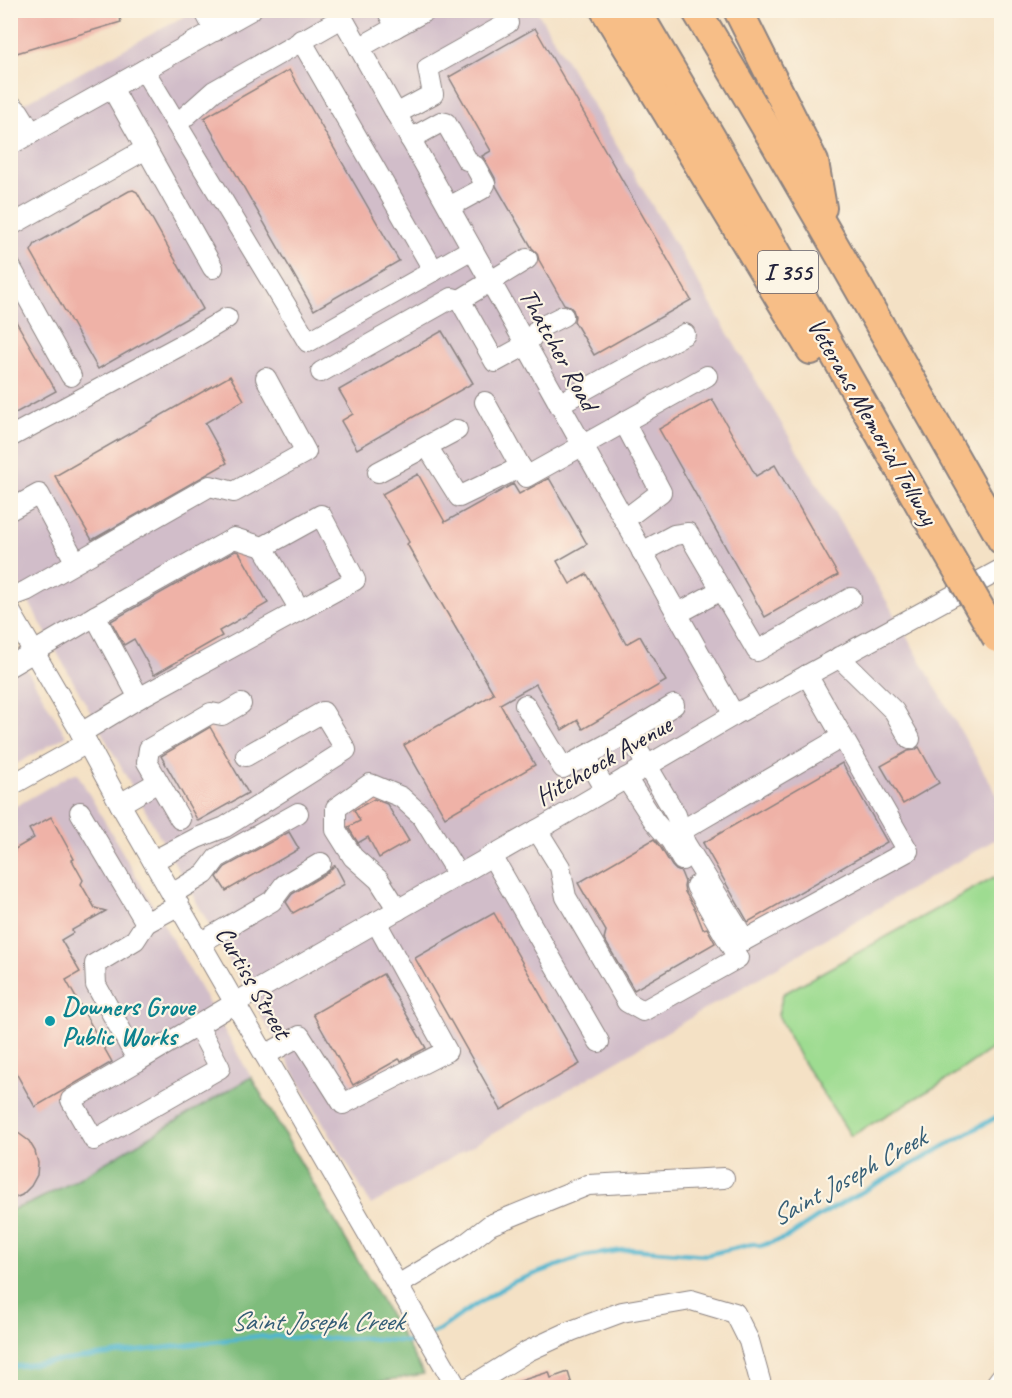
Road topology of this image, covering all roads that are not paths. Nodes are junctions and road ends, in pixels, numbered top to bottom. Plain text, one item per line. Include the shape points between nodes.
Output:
1 (204, 10) edge
2 (251, 10) edge
3 (427, 10) edge
4 (605, 10) edge
5 (636, 10) edge
6 (696, 10) edge
7 (738, 10) edge
8 (340, 14) edge
9 (391, 19) edge
10 (508, 23) dead end
11 (215, 31) junction
12 (302, 40) junction
13 (359, 48) junction
14 (144, 70) junction
15 (112, 88) junction
16 (10, 105) edge
17 (396, 114) junction
18 (177, 124) junction
19 (32, 133) junction
20 (410, 139) junction
21 (10, 145) edge
22 (146, 149) junction
23 (449, 207) junction
24 (10, 226) edge
25 (825, 228) junction
26 (472, 249) junction
27 (527, 259) dead end
28 (10, 266) edge
29 (213, 268) dead end
30 (434, 271) junction
31 (490, 282) junction
32 (460, 300) junction
33 (563, 316) dead end
34 (227, 318) dead end
35 (685, 334) dead end
36 (526, 345) junction
37 (321, 372) dead end
38 (71, 376) dead end
39 (707, 376) dead end
40 (266, 378) dead end
41 (485, 402) dead end
42 (559, 404) junction
43 (624, 422) junction
44 (457, 430) dead end
45 (10, 437) edge
46 (427, 446) junction
47 (583, 446) junction
48 (521, 466) junction
49 (378, 472) dead end
50 (916, 496) junction
51 (10, 510) edge
52 (624, 520) junction
53 (1002, 540) edge
54 (263, 547) junction
55 (642, 552) junction
56 (75, 561) junction
57 (1002, 569) edge
58 (721, 590) junction
59 (10, 597) edge
60 (851, 598) dead end
61 (300, 610) junction
62 (10, 611) edge
63 (677, 614) junction
64 (94, 616) junction
65 (1000, 641) edge
66 (35, 652) junction
67 (839, 657) junction
68 (10, 666) edge
69 (807, 675) junction
70 (139, 698) junction
71 (241, 704) dead end
72 (525, 705) dead end
73 (674, 705) dead end
74 (734, 715) junction
75 (628, 733) junction
76 (842, 737) junction
77 (84, 738) junction
78 (910, 739) dead end
79 (246, 756) dead end
80 (586, 756) junction
81 (647, 766) junction
82 (626, 778) junction
83 (158, 782) junction
84 (10, 786) edge
85 (606, 790) junction
86 (120, 804) junction
87 (80, 812) dead end
88 (298, 813) dead end
89 (180, 819) dead end
90 (537, 830) junction
91 (681, 831) junction
92 (492, 856) junction
93 (153, 861) junction
94 (321, 863) dead end
95 (458, 875) junction
96 (175, 900) junction
97 (398, 910) junction
98 (376, 922) junction
99 (146, 923) junction
100 (200, 943) junction
101 (235, 1003) junction
102 (198, 1026) junction
103 (599, 1042) dead end
104 (265, 1055) junction
105 (138, 1061) junction
106 (724, 1178) dead end
107 (398, 1285) junction
108 (1002, 1376) edge
109 (457, 1388) edge
110 (468, 1388) edge
111 (762, 1388) edge
112 (993, 1388) edge

1 - 11 street
2 - 11 street
3 - 9 street
4 - 50 highway via 873,449
5 - 50 highway, Veterans Memorial Tollway / I 355
6 - 25 highway, Veterans Memorial Tollway / I 355
7 - 25 highway via 814,162
8 - 12 street
8 - 13 street, Thatcher Road
9 - 13 street
10 - 17 street via 428,68 433,94
11 - 14 street
12 - 18 street via 214,91
12 - 30 street
13 - 17 street, Thatcher Road
14 - 15 street
14 - 18 street
15 - 19 street
15 - 22 street
16 - 19 street
17 - 20 street, Thatcher Road
18 - 30 street via 308,342
19 - 21 street
20 - 23 street, Thatcher Road
20 - 23 street via 446,123 485,184
22 - 24 street
22 - 29 street
23 - 26 street, Thatcher Road
25 - 53 highway, Veterans Memorial Tollway / I 355
26 - 30 street
26 - 31 street, Thatcher Road
27 - 31 street
28 - 38 street
31 - 32 street
31 - 36 street, Thatcher Road
32 - 36 street via 495,362
32 - 37 street via 452,298
33 - 36 street via 538,328
34 - 45 street
35 - 42 street
36 - 42 street, Thatcher Road
39 - 43 street
40 - 56 street via 306,452 234,492 210,486
41 - 48 street
42 - 47 street, Thatcher Road
43 - 47 street
43 - 52 street via 661,492
44 - 46 street
46 - 48 street via 459,497
46 - 49 street
47 - 48 street via 526,477
47 - 52 street, Thatcher Road
50 - 65 highway, Veterans Memorial Tollway / I 355, bridge
51 - 56 street via 39,494
52 - 55 street, Thatcher Road
54 - 61 street
54 - 61 street via 321,515 355,580
54 - 64 street via 234,538
55 - 58 street via 674,535 688,533
55 - 63 street, Thatcher Road
56 - 59 street
57 - 67 street, Hitchcock Avenue
58 - 60 street via 757,651
58 - 63 street
61 - 70 street
62 - 66 street, Curtiss Street
63 - 74 street, Thatcher Road
64 - 66 street
64 - 70 street
66 - 68 street
66 - 77 street, Curtiss Street
67 - 69 street, Hitchcock Avenue
67 - 78 street via 894,711
69 - 74 street, Hitchcock Avenue
69 - 76 street
70 - 77 street
71 - 83 street via 222,715 211,713 150,749 147,762
72 - 80 street via 563,768
73 - 75 street
74 - 81 street, Hitchcock Avenue
75 - 80 street
75 - 81 street
76 - 91 street
76 - 91 street via 908,851 745,940
77 - 84 street
77 - 86 street, Curtiss Street
79 - 93 street via 323,712 346,750 225,827
80 - 85 street
81 - 82 street, Hitchcock Avenue
81 - 91 street
82 - 85 street, Hitchcock Avenue
82 - 90 street via 671,841 738,958 643,1011 627,1002 566,897 560,867
83 - 86 street
83 - 89 street
85 - 90 street, Hitchcock Avenue
86 - 93 street, Curtiss Street
87 - 99 street
88 - 96 street via 217,858
90 - 92 street, Hitchcock Avenue
92 - 95 street, Hitchcock Avenue
92 - 103 street
93 - 96 street, Curtiss Street
94 - 100 street via 284,885 272,901
95 - 97 street, Hitchcock Avenue
95 - 97 street via 422,816 401,796 370,784 336,808 336,830 353,857 379,880
96 - 99 street
96 - 100 street, Curtiss Street
97 - 98 street, Hitchcock Avenue
98 - 101 street, Hitchcock Avenue
98 - 104 street via 447,1051 344,1104 300,1036
99 - 105 street via 135,940 95,964 96,985
100 - 101 street, Curtiss Street
101 - 102 street, Hitchcock Avenue
101 - 104 street, Curtiss Street
102 - 105 street, Hitchcock Avenue
102 - 105 street, Hitchcock Avenue via 220,1068 94,1140 71,1100
104 - 107 street, Curtiss Street
106 - 107 street via 588,1185 490,1224 463,1246
107 - 109 street, Curtiss Street
108 - 112 street
110 - 111 street via 528,1351 571,1331 622,1312 691,1300 735,1313 749,1341

